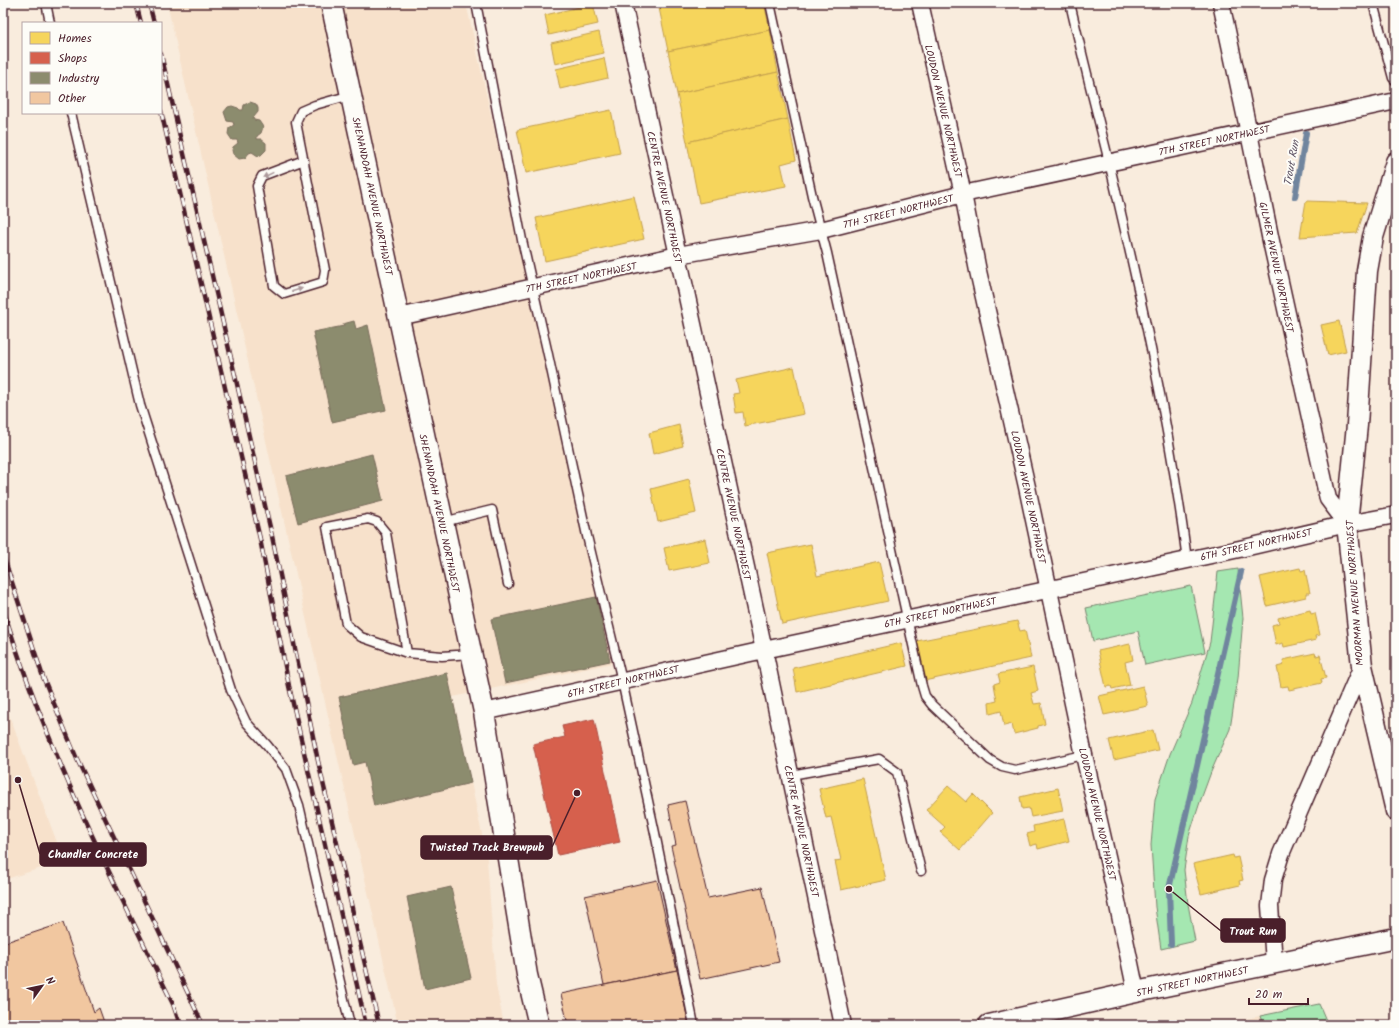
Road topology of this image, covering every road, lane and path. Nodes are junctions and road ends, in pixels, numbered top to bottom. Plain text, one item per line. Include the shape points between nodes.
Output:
1 (46, 3) edge
2 (331, 3) edge
3 (476, 3) edge
4 (623, 3) edge
5 (770, 3) edge
6 (920, 3) edge
7 (1070, 3) edge
8 (1221, 3) edge
9 (1373, 3) edge
10 (50, 22) edge
11 (1396, 81) edge
12 (351, 95) junction
13 (1396, 101) edge
14 (71, 114) edge
15 (1249, 132) junction
16 (304, 160) junction
17 (1109, 163) junction
18 (1396, 166) edge
19 (963, 194) junction
20 (821, 230) junction
21 (678, 255) junction
22 (533, 287) junction
23 (399, 317) junction
24 (1396, 515) edge
25 (442, 522) junction
26 (1348, 524) junction
27 (1187, 560) junction
28 (508, 584) dead end
29 (1049, 589) junction
30 (906, 619) junction
31 (764, 650) junction
32 (407, 653) junction
33 (471, 654) junction
34 (1362, 666) junction
35 (622, 680) junction
36 (484, 712) junction
37 (1084, 756) junction
38 (790, 776) junction
39 (1396, 811) edge
40 (921, 871) dead end
41 (1396, 938) edge
42 (1274, 963) junction
43 (1136, 992) junction
44 (350, 1025) edge
45 (539, 1025) edge
46 (694, 1025) edge
47 (843, 1025) edge
48 (989, 1025) edge

1 - 10 lane
2 - 12 street, SHENANDOAH AVENUE NORTHWEST
3 - 22 lane
4 - 21 street, CENTRE AVENUE NORTHWEST
5 - 20 lane
6 - 19 street, LOUDON AVENUE NORTHWEST
7 - 17 lane
8 - 15 street, GILMER AVENUE NORTHWEST
9 - 11 lane via 1393,78
12 - 16 lane via 315,105 302,112 296,122
12 - 23 street, SHENANDOAH AVENUE NORTHWEST
13 - 15 street, 7TH STREET NORTHWEST
14 - 44 lane via 140,405 231,690 246,722 286,769 299,805
15 - 17 street, 7TH STREET NORTHWEST
15 - 26 street, GILMER AVENUE NORTHWEST via 1328,499
16 -> 16 lane via 262,176 257,186 274,286 284,294 323,282 325,270
17 - 19 street, 7TH STREET NORTHWEST
17 - 27 lane via 1158,382
18 - 26 street, MOORMAN AVENUE NORTHWEST via 1373,237 1367,271
19 - 20 street, 7TH STREET NORTHWEST
19 - 29 street, LOUDON AVENUE NORTHWEST
20 - 21 street, 7TH STREET NORTHWEST
20 - 30 lane
21 - 22 street, 7TH STREET NORTHWEST
21 - 31 street, CENTRE AVENUE NORTHWEST
22 - 23 street, 7TH STREET NORTHWEST
22 - 35 lane via 587,536
23 - 25 street, SHENANDOAH AVENUE NORTHWEST
24 - 26 street, 6TH STREET NORTHWEST
25 - 28 lane via 492,510
25 - 33 street, SHENANDOAH AVENUE NORTHWEST
26 - 27 street, 6TH STREET NORTHWEST
26 - 34 street, MOORMAN AVENUE NORTHWEST
27 - 29 street, 6TH STREET NORTHWEST
29 - 30 street, 6TH STREET NORTHWEST
29 - 37 street, LOUDON AVENUE NORTHWEST
30 - 31 street, 6TH STREET NORTHWEST
30 - 37 lane via 926,696 932,705 990,760 1002,767 1015,770
31 - 35 street, 6TH STREET NORTHWEST
31 - 38 street, CENTRE AVENUE NORTHWEST
32 - 32 lane via 361,637 346,624 327,527 368,519 377,522 386,533
32 - 33 lane via 442,656
33 - 36 street, SHENANDOAH AVENUE NORTHWEST
34 - 39 street
34 - 42 street, MOORMAN AVENUE NORTHWEST via 1281,854 1270,906
35 - 36 street, 6TH STREET NORTHWEST
35 - 46 lane via 656,833
36 - 45 street, SHENANDOAH AVENUE NORTHWEST via 527,976
37 - 43 street, LOUDON AVENUE NORTHWEST
38 - 40 lane via 879,759 897,772
38 - 47 street, CENTRE AVENUE NORTHWEST
41 - 42 street, 5TH STREET NORTHWEST
42 - 43 street, 5TH STREET NORTHWEST
43 - 48 street, 5TH STREET NORTHWEST

